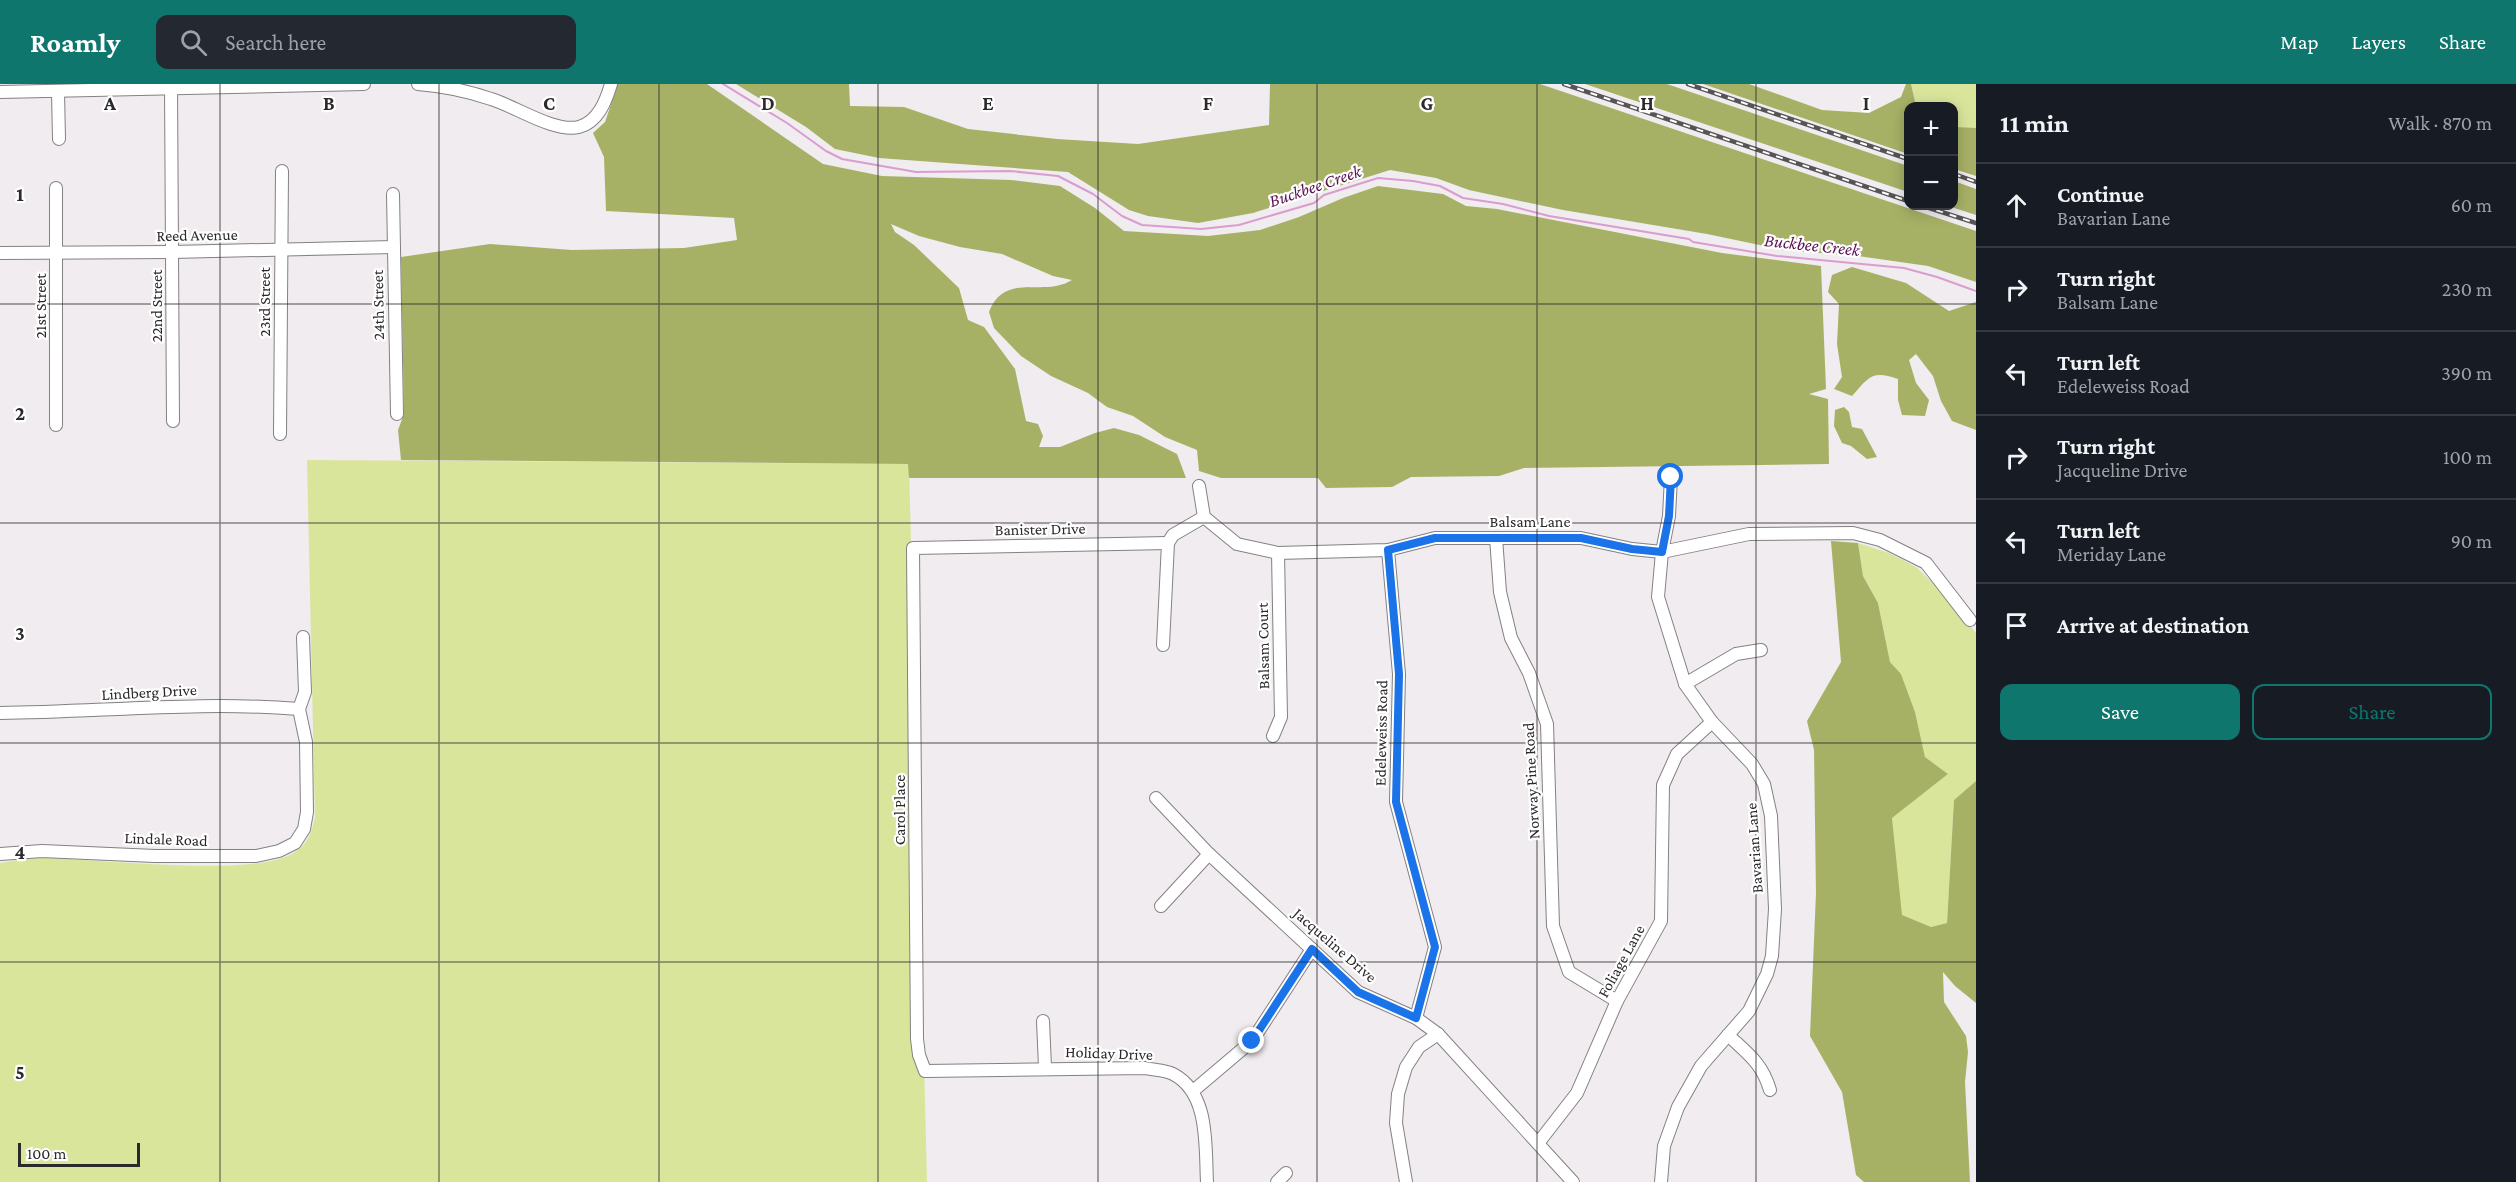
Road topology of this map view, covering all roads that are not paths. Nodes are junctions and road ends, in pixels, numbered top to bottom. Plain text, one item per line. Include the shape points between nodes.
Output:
1 (364, 84) edge
2 (418, 84) edge
3 (611, 84) edge
4 (172, 87) edge
5 (0, 92) edge
6 (58, 92) junction
7 (59, 140) dead end
8 (282, 171) dead end
9 (57, 188) dead end
10 (393, 194) dead end
11 (394, 247) junction
12 (281, 249) junction
13 (172, 252) junction
14 (0, 253) edge
15 (57, 253) junction
16 (396, 414) dead end
17 (173, 420) dead end
18 (56, 425) dead end
19 (280, 434) dead end
20 (1671, 477) dead end
21 (1199, 486) dead end
22 (1204, 517) junction
23 (1496, 538) junction
24 (1168, 543) junction
25 (913, 548) joint
26 (1388, 550) junction
27 (1662, 552) junction
28 (1278, 553) junction
29 (1970, 621) dead end
30 (303, 637) dead end
31 (1163, 645) dead end
32 (1761, 650) dead end
33 (1685, 684) junction
34 (299, 709) junction
35 (0, 713) edge
36 (1712, 722) junction
37 (1273, 736) dead end
38 (1156, 798) dead end
39 (0, 854) edge
40 (1209, 854) junction
41 (1161, 906) dead end
42 (1312, 949) junction
43 (1617, 1001) junction
44 (1416, 1018) junction
45 (1043, 1021) dead end
46 (1438, 1034) junction
47 (1728, 1035) junction
48 (1045, 1067) junction
49 (925, 1071) joint
50 (1770, 1090) dead end
51 (1193, 1091) junction
52 (1539, 1142) junction
53 (1207, 1182) edge
54 (1406, 1182) edge
55 (1573, 1182) edge
56 (1661, 1182) edge

1 - 4 street
2 - 3 street via 491,98 565,127 580,127 599,115
4 - 6 street
4 - 13 street, 22nd Street
5 - 6 street
6 - 7 street
8 - 12 street, 23rd Street
9 - 15 street, 21st Street
10 - 11 street, 24th Street
11 - 12 street, Reed Avenue
11 - 16 street, 24th Street
12 - 13 street, Reed Avenue
12 - 19 street, 23rd Street
13 - 15 street, Reed Avenue
13 - 17 street, 22nd Street
14 - 15 street, Reed Avenue
15 - 18 street, 21st Street
20 - 27 street, Bavarian Lane
21 - 22 street
22 - 24 street via 1173,535
22 - 28 street, Balsam Lane via 1237,544
23 - 26 street, Balsam Lane via 1435,538
23 - 27 street, Balsam Lane via 1581,538
23 - 43 street, Norway Pine Road via 1500,592 1511,638 1529,673 1547,724 1553,926 1569,972
24 - 25 street, Banister Drive
24 - 31 street
25 - 49 street, Carol Place via 917,1039
26 - 28 street, Balsam Lane
26 - 44 street, Edeleweiss Road via 1399,674 1396,802 1435,947
27 - 29 street, Balsam Lane via 1749,534 1853,533 1880,540 1926,563
27 - 33 street, Bavarian Lane via 1658,597
28 - 37 street, Balsam Court via 1281,717
30 - 34 street via 304,692
32 - 33 street via 1736,654
33 - 36 street, Bavarian Lane
34 - 35 street, Lindberg Drive via 155,706 77,713
34 - 39 street, Lindale Road via 306,742 307,812 304,829 295,843 279,851 256,856 42,851
36 - 43 street, Foliage Lane via 1677,754 1663,785 1661,921
36 - 47 street, Bavarian Lane via 1757,770 1771,816 1775,909 1772,956 1757,999
38 - 40 street, Jacqueline Drive
40 - 41 street
40 - 42 street, Jacqueline Drive
42 - 44 street, Jacqueline Drive via 1358,992
42 - 51 street via 1252,1041
43 - 52 street, Foliage Lane via 1577,1093
44 - 46 street, Jacqueline Drive
45 - 48 street
46 - 52 street, Jacqueline Drive
46 - 54 street via 1419,1047 1406,1067 1398,1094 1396,1123
47 - 50 street via 1759,1063
47 - 56 street, Bavarian Lane via 1701,1066 1678,1107 1664,1146
48 - 49 street, Holiday Drive
48 - 51 street, Holiday Drive via 1145,1068 1172,1074
51 - 53 street via 1204,1127
52 - 55 street, Jacqueline Drive

